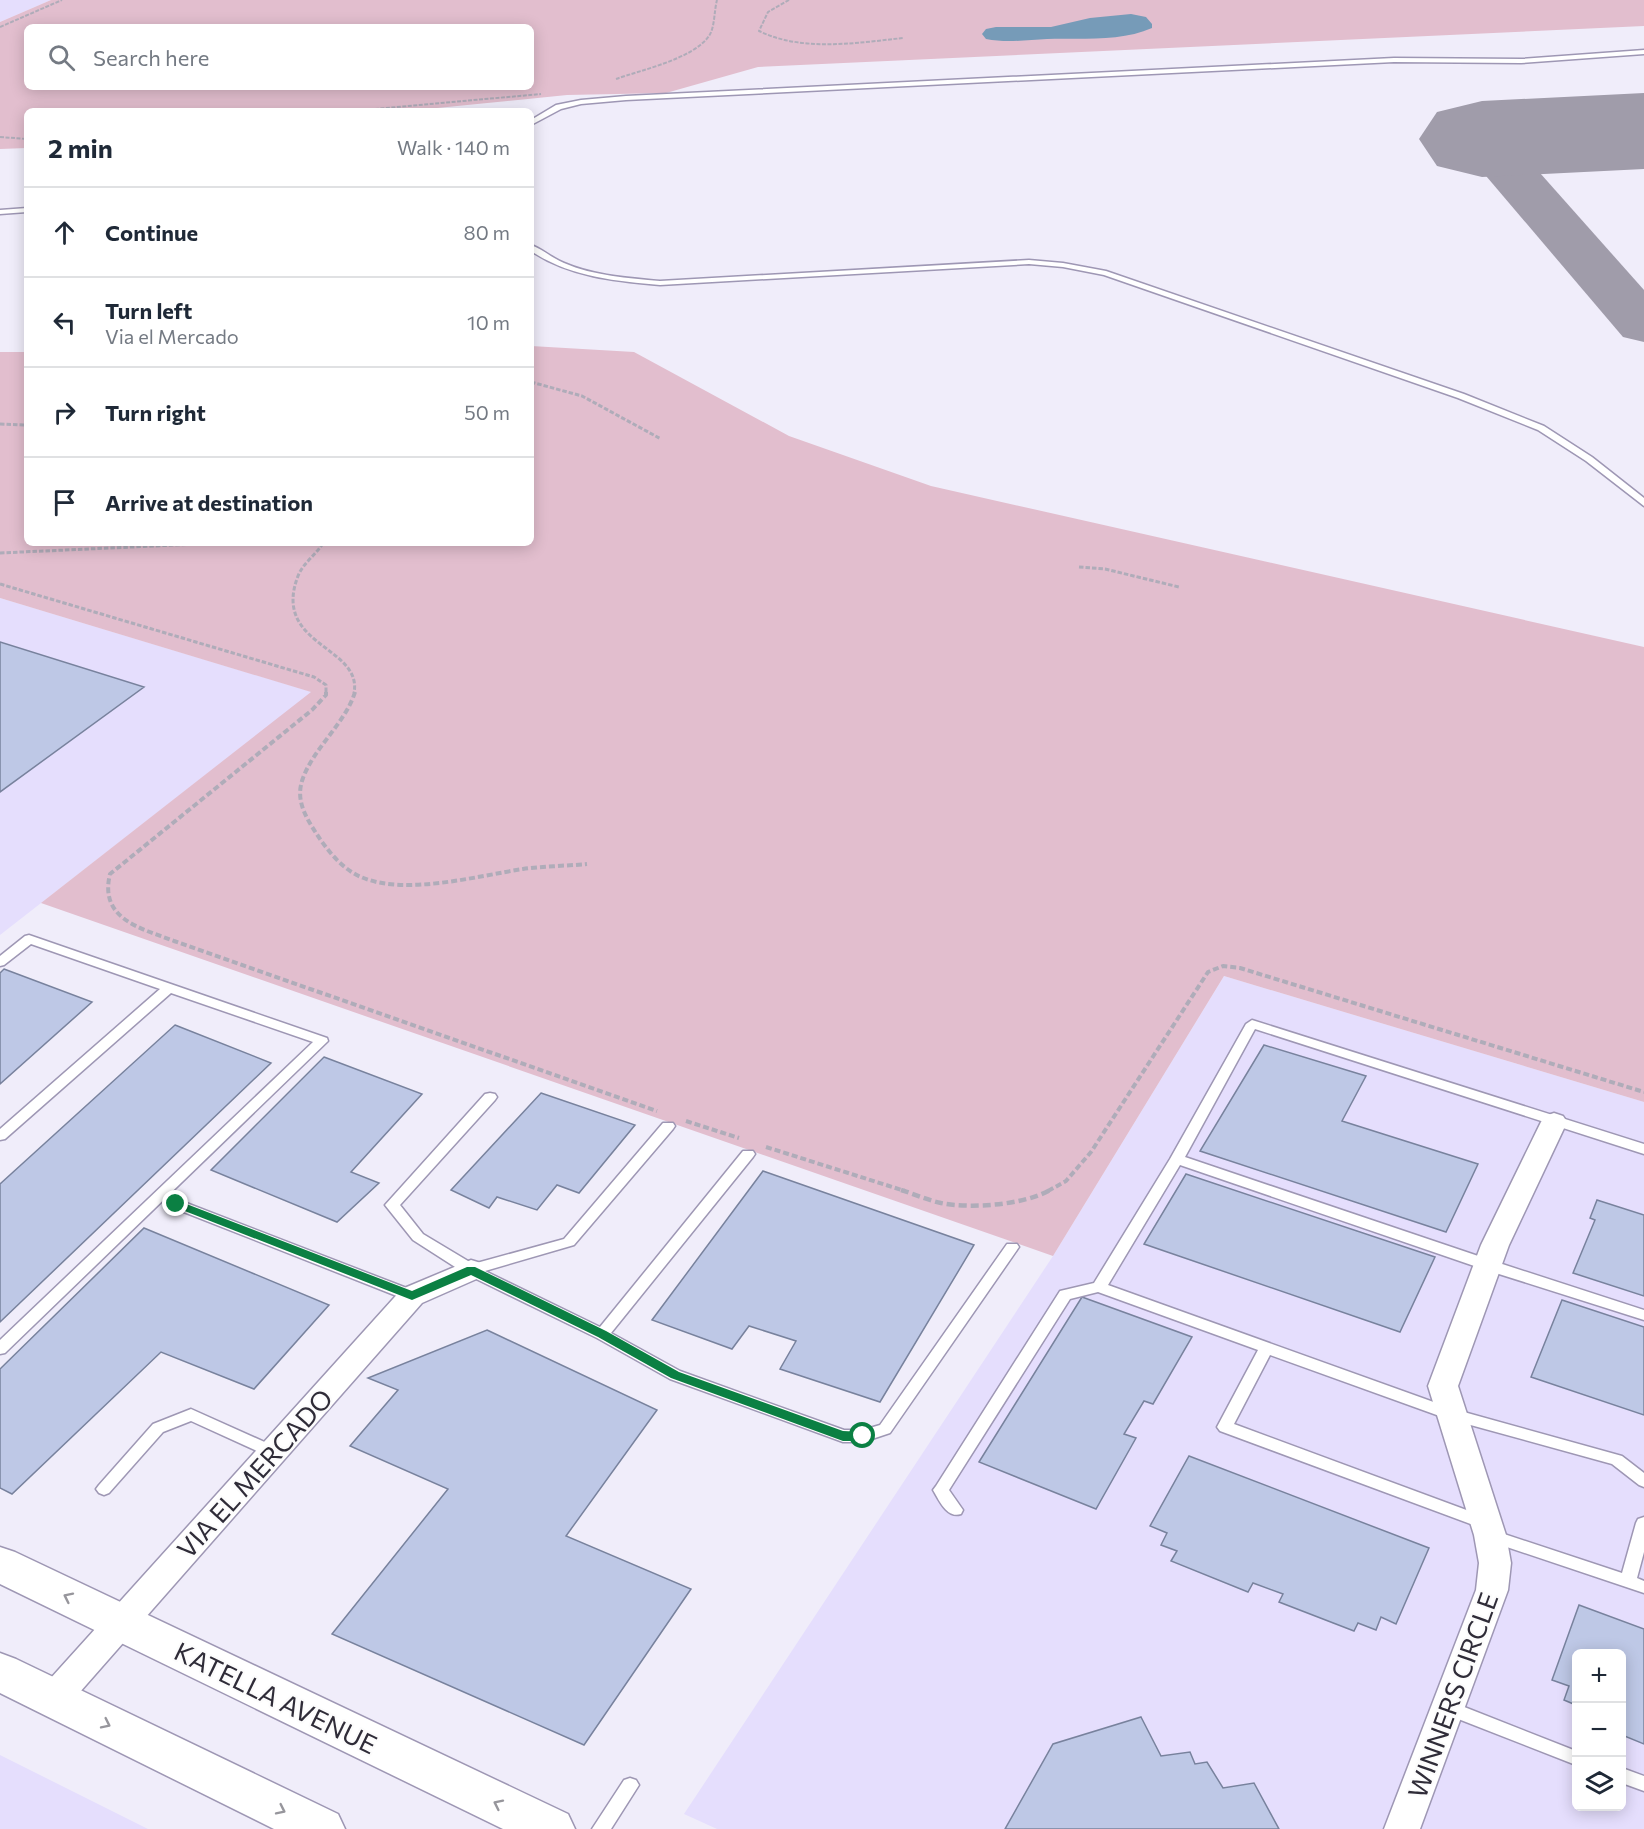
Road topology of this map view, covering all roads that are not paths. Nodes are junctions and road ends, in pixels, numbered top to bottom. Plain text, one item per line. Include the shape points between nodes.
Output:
1 (1644, 52) edge
2 (534, 121) edge
3 (24, 210) edge
4 (0, 212) edge
5 (534, 249) edge
6 (1644, 503) edge
7 (0, 962) edge
8 (169, 988) junction
9 (490, 1097) dead end
10 (669, 1119) road end
11 (1554, 1122) junction
12 (0, 1136) edge
13 (1644, 1149) edge
14 (748, 1154) dead end
15 (1177, 1159) junction
16 (176, 1204) dead end
17 (1012, 1247) dead end
18 (1488, 1265) junction
19 (471, 1270) junction
20 (1100, 1287) junction
21 (412, 1296) junction
22 (1644, 1315) edge
23 (602, 1334) junction
24 (1267, 1347) junction
25 (0, 1349) edge
26 (1450, 1414) junction
27 (273, 1452) junction
28 (1644, 1481) edge
29 (104, 1490) dead end
30 (955, 1510) dead end
31 (1644, 1524) edge
32 (1488, 1529) junction
33 (0, 1564) edge
34 (1628, 1581) junction
35 (1644, 1587) edge
36 (121, 1622) junction
37 (0, 1672) edge
38 (53, 1699) junction
39 (1449, 1708) junction
40 (1573, 1757) edge
41 (1626, 1777) edge
42 (1644, 1784) edge
43 (630, 1785) dead end
44 (321, 1829) edge
45 (551, 1829) edge
46 (602, 1829) edge
47 (1402, 1829) edge

1 - 2 lane via 1521,61 1383,61 626,98 559,107
3 - 4 lane
5 - 6 lane via 574,270 612,279 660,283 1029,262 1106,273 1461,396 1541,428 1589,459
7 - 8 lane via 29,939
8 - 12 lane
8 - 25 lane via 321,1041
9 - 19 lane via 392,1205 418,1237
10 - 19 lane via 569,1242
11 - 13 lane
11 - 15 lane via 1252,1024
11 - 18 street, WINNERS CIRCLE
14 - 23 lane
15 - 18 lane
15 - 20 lane
16 - 21 lane
17 - 23 lane via 885,1429 863,1436 843,1436 675,1375
18 - 22 lane
18 - 26 street, WINNERS CIRCLE via 1443,1386
19 - 21 street, VIA EL MERCADO
19 - 23 lane
20 - 24 lane
20 - 30 lane via 1065,1295 941,1490
21 - 27 street, VIA EL MERCADO
24 - 26 lane
24 - 32 lane via 1225,1427
26 - 28 lane via 1617,1460
26 - 32 street, WINNERS CIRCLE
27 - 29 lane via 191,1415 158,1428
27 - 36 street, VIA EL MERCADO
31 - 34 lane
32 - 34 lane
32 - 39 street, WINNERS CIRCLE via 1495,1563 1492,1590
36 -> 33 main road, KATELLA AVENUE
34 - 35 lane
36 - 38 street, VIA EL MERCADO
45 -> 36 main road, KATELLA AVENUE
37 - 38 main road
38 -> 44 main road
39 - 40 lane
39 - 47 street, WINNERS CIRCLE
41 - 42 lane
43 - 46 lane

